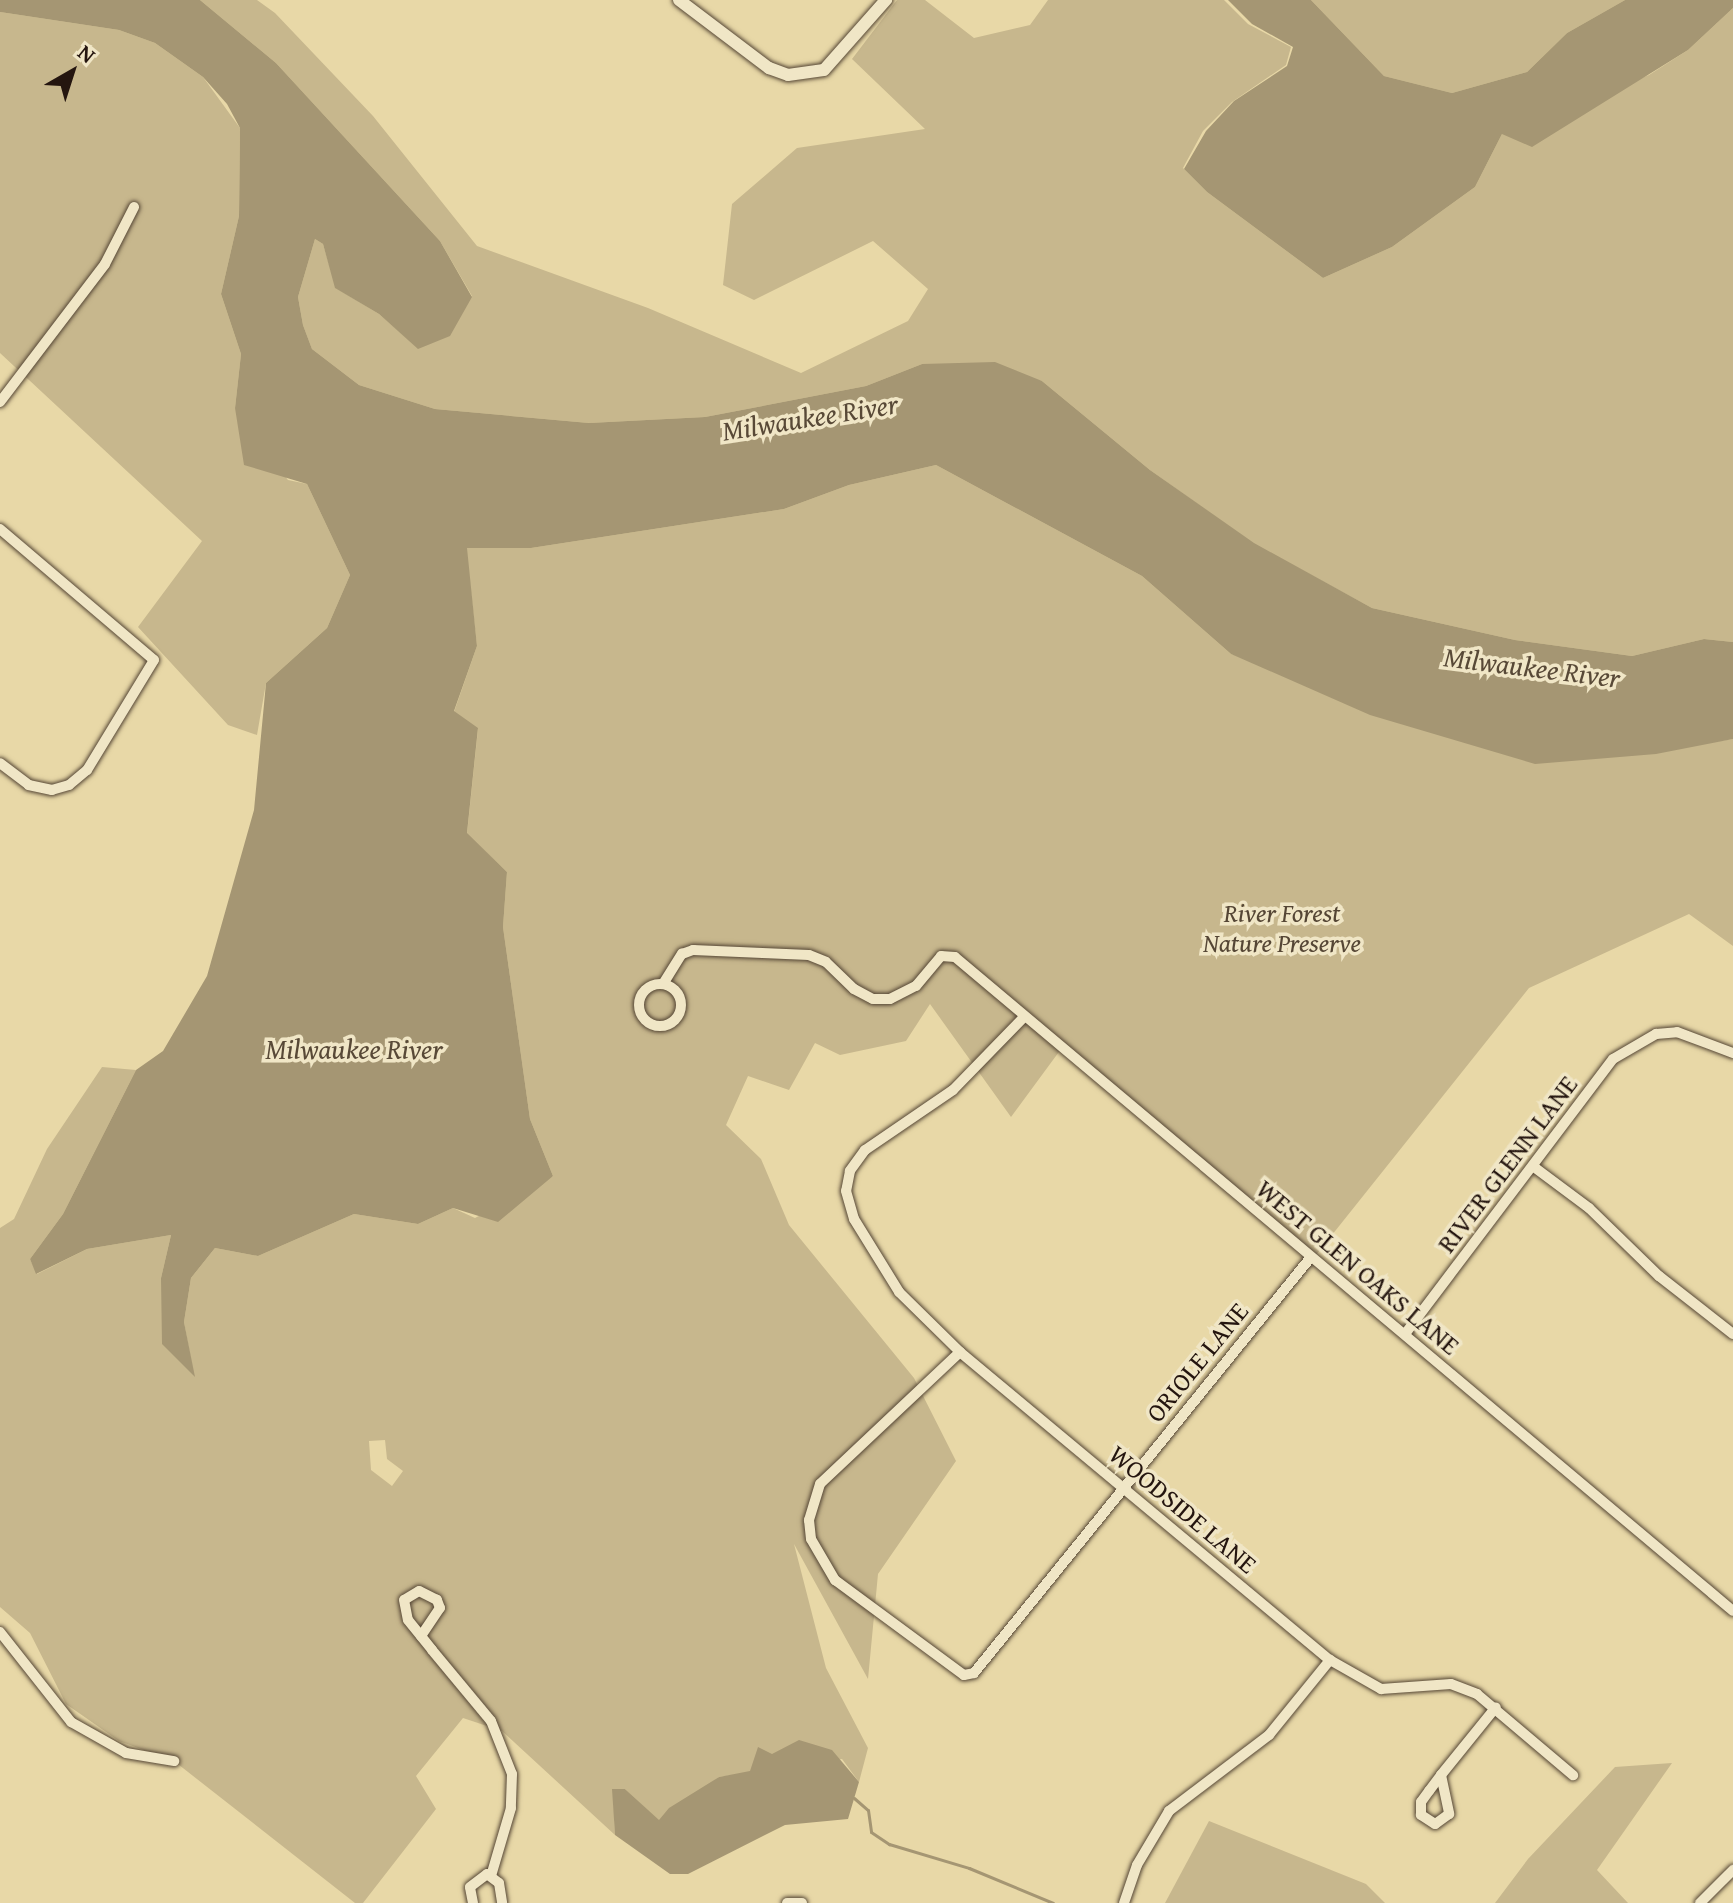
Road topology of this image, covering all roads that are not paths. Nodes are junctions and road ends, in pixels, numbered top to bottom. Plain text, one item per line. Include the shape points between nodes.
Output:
1 (679, 0) edge
2 (886, 0) edge
3 (134, 207) dead end
4 (0, 402) edge
5 (0, 529) edge
6 (0, 763) edge
7 (663, 984) junction
8 (1024, 1017) junction
9 (1733, 1053) edge
10 (1534, 1167) junction
11 (1311, 1257) junction
12 (1405, 1334) junction
13 (1733, 1334) edge
14 (960, 1352) junction
15 (1123, 1488) junction
16 (1733, 1611) edge
17 (0, 1632) edge
18 (421, 1636) dead end
19 (1330, 1660) junction
20 (1496, 1707) junction
21 (174, 1761) dead end
22 (1441, 1775) dead end
23 (1573, 1775) dead end
24 (1733, 1870) edge
25 (491, 1876) junction
26 (473, 1903) edge
27 (502, 1903) edge
28 (787, 1903) edge
29 (802, 1903) edge
30 (1124, 1903) edge
31 (1700, 1903) edge

1 - 2 street via 769,68 806,75 824,70
3 - 4 street via 105,264
5 - 6 street via 154,660 87,770 69,785 52,790 29,785
7 - 7 street via 649,987 641,998 640,1011 655,1025 669,1024 681,1009 679,995
7 - 8 street, WEST GLEN OAKS LANE via 682,954 693,950 809,955 873,999 890,999 916,986 941,956 955,957
8 - 11 street, WEST GLEN OAKS LANE
8 - 14 street, WOODSIDE LANE via 953,1090 865,1150 850,1171 846,1191 865,1243 899,1292
9 - 10 street, RIVER GLENN LANE via 1702,1037 1656,1034 1613,1059
10 - 12 street, RIVER GLENN LANE
10 - 13 street
11 - 12 street, WEST GLEN OAKS LANE
11 - 15 street, ORIOLE LANE
12 - 16 street, WEST GLEN OAKS LANE
14 - 15 street, WOODSIDE LANE
14 - 15 street, ORIOLE LANE via 820,1484 809,1520 811,1539 835,1580 964,1675 974,1673
15 - 19 street, WOODSIDE LANE
17 - 21 street via 71,1722 126,1753
18 - 25 street via 491,1721 512,1774 511,1808
19 - 20 street, WOODSIDE LANE via 1381,1689 1451,1684
19 - 30 street via 1269,1735 1169,1811 1137,1865
20 - 22 street
20 - 23 street, WOODSIDE LANE
24 - 31 street
25 - 26 street via 472,1882
25 - 27 street via 499,1883
28 - 29 street

